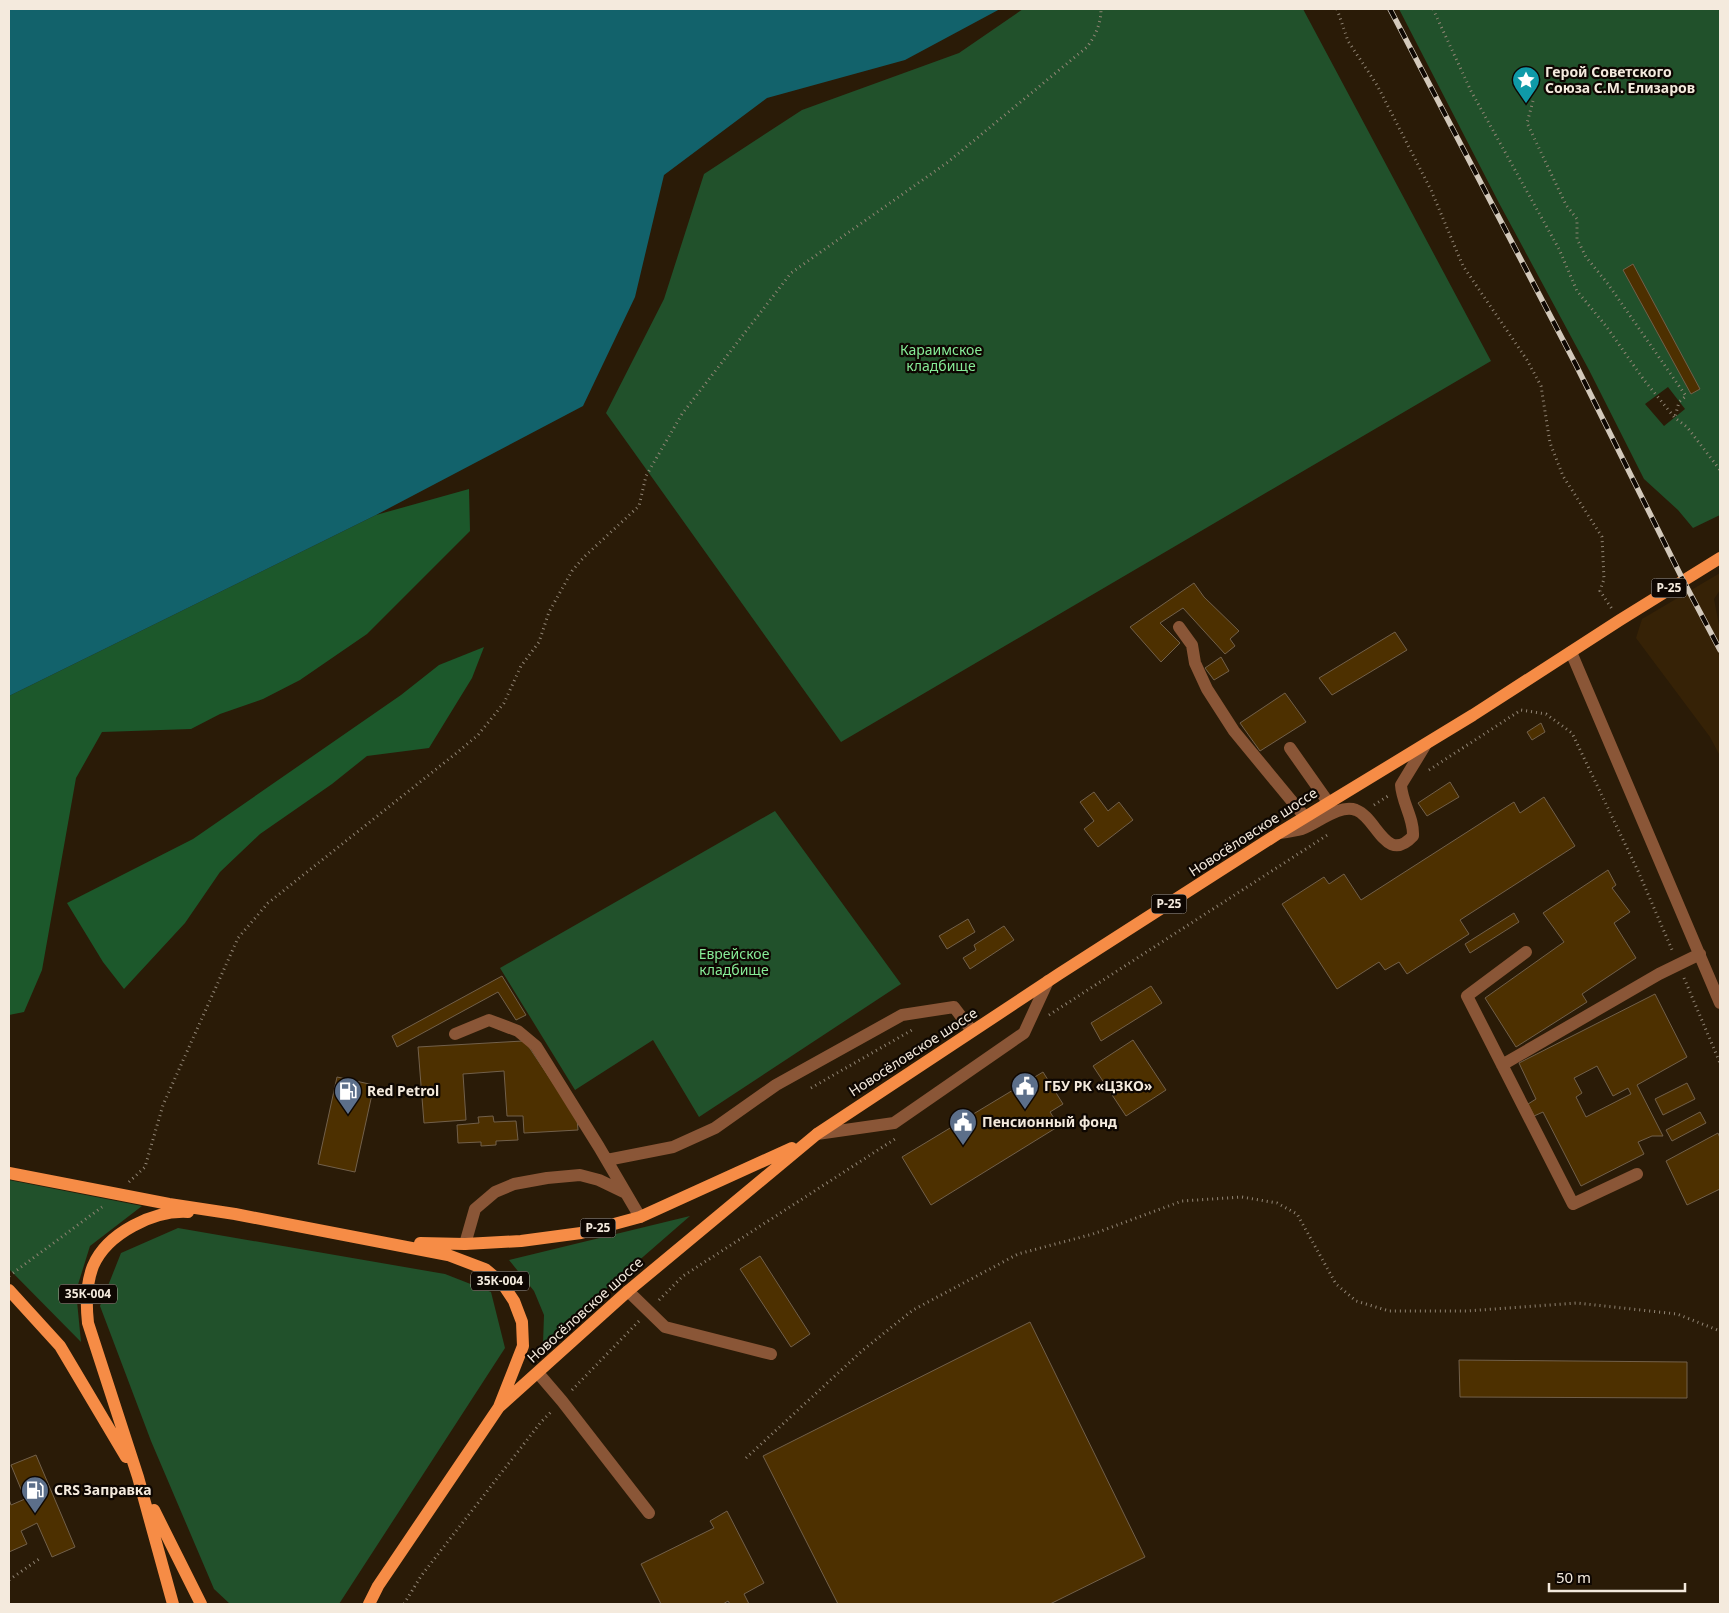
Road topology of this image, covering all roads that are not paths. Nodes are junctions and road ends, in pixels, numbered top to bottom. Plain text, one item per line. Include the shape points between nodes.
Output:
1 (1720, 558) edge
2 (1179, 627) dead end
3 (1571, 652) junction
4 (1426, 744) junction
5 (1290, 748) dead end
6 (1328, 802) junction
7 (1305, 817) junction
8 (1279, 833) junction
9 (1526, 952) dead end
10 (1700, 954) junction
11 (1048, 981) junction
12 (1720, 1003) edge
13 (972, 1032) junction
14 (455, 1034) dead end
15 (1502, 1065) junction
16 (812, 1137) junction
17 (607, 1160) junction
18 (9, 1173) edge
19 (1637, 1174) dead end
20 (626, 1193) junction
21 (235, 1214) junction
22 (640, 1217) junction
23 (372, 1240) junction
24 (465, 1244) junction
25 (9, 1290) edge
26 (628, 1291) junction
27 (770, 1354) dead end
28 (538, 1373) junction
29 (499, 1407) junction
30 (138, 1476) junction
31 (649, 1513) dead end
32 (378, 1586) junction
33 (173, 1604) edge
34 (201, 1604) edge
35 (360, 1604) edge
36 (369, 1604) edge

1 - 3 main road, Новосёловское шоссе / Р-25
2 - 7 street via 1192,645 1195,663 1206,689 1234,731
3 - 4 main road, Новосёловское шоссе / Р-25
3 - 10 street
4 - 6 main road, Новосёловское шоссе / Р-25
4 - 8 street via 1401,788 1414,828 1413,836 1406,843 1397,845 1386,841 1362,813 1347,808 1300,830
5 - 6 street
6 - 7 main road, Новосёловское шоссе / Р-25
7 - 8 main road, Новосёловское шоссе / Р-25
8 - 11 main road, Новосёловское шоссе / Р-25
9 - 15 street via 1467,996
10 - 12 street
10 - 15 street via 1659,974
11 - 13 main road, Новосёловское шоссе / Р-25
11 - 16 street via 1024,1033 894,1123
13 - 16 main road, Новосёловское шоссе / Р-25
13 - 17 street via 954,1007 902,1015 776,1085 715,1128 673,1147
14 - 17 street via 489,1020 518,1031 536,1046
15 - 19 street via 1573,1204
16 - 22 main road, Новосёловское шоссе / Р-25
16 - 26 main road, Новосёловское шоссе / Р-25
17 - 20 street
18 - 21 main road, 35К-004
20 - 22 street
20 - 24 street via 580,1175 514,1184 495,1192 475,1209
21 - 23 main road, 35К-004
21 - 30 main road, 35К-004 via 180,1211 153,1217 134,1224 103,1250 93,1266 86,1303 88,1323
22 - 24 main road, Новосёловское шоссе / Р-25 via 581,1233
23 - 24 main road, Новосёловское шоссе / Р-25
23 - 29 main road, 35К-004 via 448,1255 485,1269 502,1283 522,1322 523,1346
25 - 30 main road, 35К-004 via 60,1346
26 - 27 street via 665,1327
26 - 28 main road, Новосёловское шоссе / Р-25
28 - 29 main road, Новосёловское шоссе / Р-25
28 - 31 street
29 - 32 main road, 35К-004
30 - 33 main road
30 - 34 main road, 35К-004
32 - 35 main road, 35К-004
32 - 36 main road

